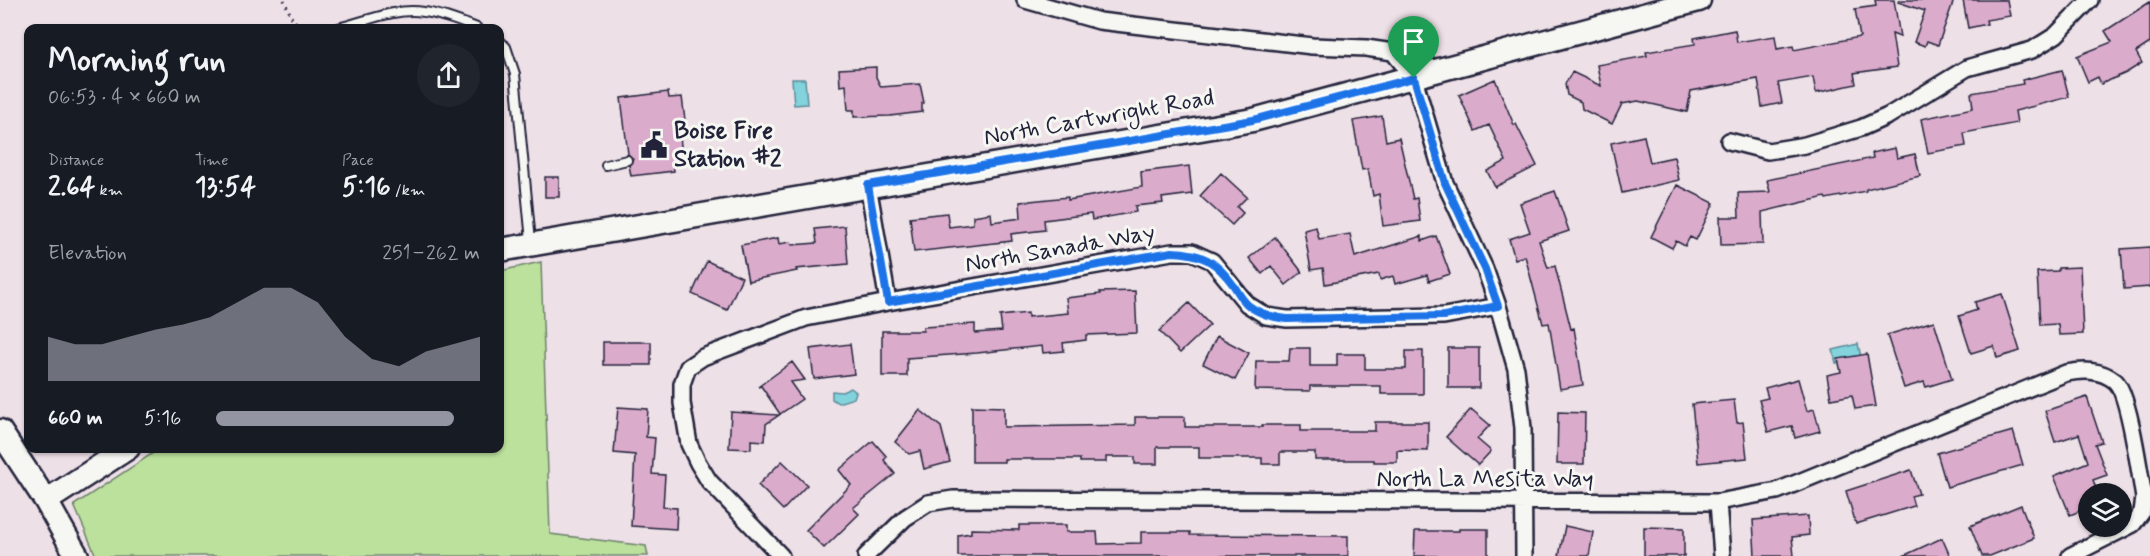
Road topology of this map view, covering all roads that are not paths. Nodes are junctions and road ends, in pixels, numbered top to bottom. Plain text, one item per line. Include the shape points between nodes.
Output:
1 (1025, 0) edge
2 (1699, 0) edge
3 (2090, 0) edge
4 (353, 24) edge
5 (467, 24) edge
6 (504, 45) edge
7 (1414, 78) junction
8 (1729, 141) dead end
9 (627, 160) dead end
10 (606, 165) dead end
11 (868, 185) junction
12 (531, 244) junction
13 (504, 249) edge
14 (888, 302) junction
15 (1498, 306) junction
16 (0, 431) edge
17 (120, 453) edge
18 (46, 501) junction
19 (1524, 502) junction
20 (1718, 502) junction
21 (76, 556) edge
22 (781, 556) edge
23 (866, 556) edge
24 (1524, 556) edge
25 (1722, 556) edge
26 (2070, 556) edge

1 - 7 street via 1100,21 1393,52
2 - 7 street, North Cartwright Road
3 - 8 street via 2056,35 2032,50 1968,68 1861,128 1805,145 1768,151
4 - 5 lane via 399,12 422,11
6 - 12 lane via 515,74
7 - 11 street, North Cartwright Road via 1253,120
7 - 15 street via 1445,183
9 - 10 lane
11 - 12 street, North Cartwright Road
11 - 14 street
12 - 13 street, North Cartwright Road
14 - 15 street, North Sanada Way via 1172,252 1192,252 1212,261 1247,304 1276,318 1444,316
14 - 22 street, North Sanada Way via 806,318 703,357 688,367 682,384 682,404 689,444 698,463 709,481
15 - 19 street via 1516,369 1523,428
16 - 18 street
17 - 18 street
18 - 21 street
19 - 20 street, North La Mesita Way
19 - 23 street, North La Mesita Way via 953,499 928,503 905,518
19 - 24 street
20 - 25 street
20 - 26 street, North La Mesita Way via 1777,491 2066,373 2099,372 2116,382 2125,398 2144,498 2142,512 2133,524

